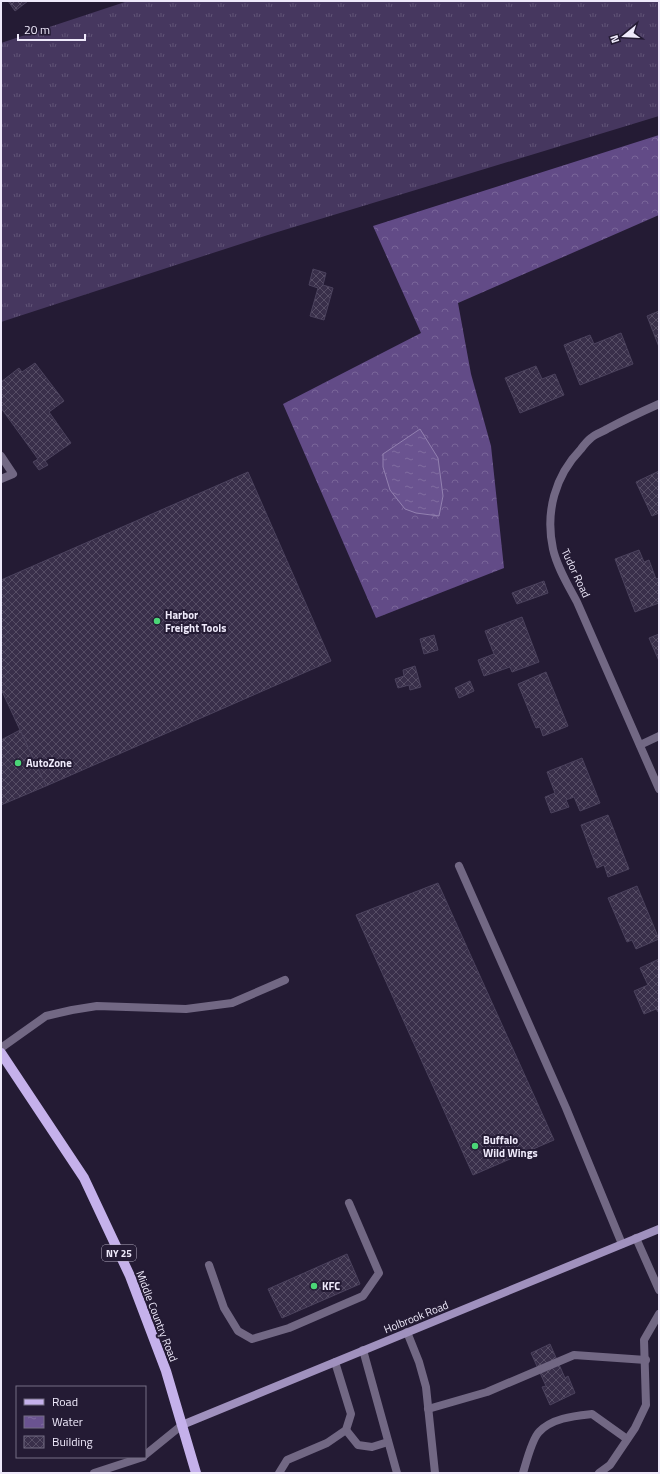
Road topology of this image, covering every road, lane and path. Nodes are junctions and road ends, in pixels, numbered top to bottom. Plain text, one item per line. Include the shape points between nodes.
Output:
1 (659, 404) edge
2 (1, 456) edge
3 (1, 479) edge
4 (659, 736) edge
5 (640, 745) junction
6 (659, 789) edge
7 (460, 866) dead end
8 (285, 980) dead end
9 (1, 1048) edge
10 (1, 1053) edge
11 (349, 1202) dead end
12 (659, 1229) edge
13 (636, 1238) junction
14 (622, 1244) junction
15 (209, 1265) dead end
16 (659, 1290) edge
17 (659, 1314) edge
18 (407, 1332) junction
19 (363, 1350) junction
20 (646, 1360) junction
21 (335, 1362) junction
22 (428, 1409) junction
23 (182, 1425) junction
24 (346, 1430) junction
25 (627, 1439) junction
26 (388, 1442) junction
27 (146, 1454) edge
28 (138, 1458) edge
29 (94, 1473) edge
30 (196, 1473) edge
31 (279, 1473) edge
32 (397, 1473) edge
33 (435, 1473) edge
34 (523, 1473) edge
35 (599, 1473) edge

1 - 5 street, Tudor Road via 591,437 572,458 564,469 553,496 549,526 553,551
2 - 3 street via 13,474
4 - 5 street
5 - 6 street, Tudor Road
7 - 14 street via 566,1108
8 - 9 street via 232,1003 186,1009 98,1006 46,1016
10 - 23 main road, Middle Country Road / NY 25 via 84,1178 130,1276 166,1371
11 - 15 street via 379,1273 363,1296 289,1328 252,1339 238,1331 224,1308
12 - 13 street, Holbrook Road
13 - 14 street, Holbrook Road
13 - 16 street
14 - 18 street, Holbrook Road
17 - 20 street via 644,1340
18 - 19 street, Holbrook Road
18 - 22 street via 426,1387
19 - 21 street, Holbrook Road
19 - 26 street
20 - 22 street via 574,1355 487,1392
20 - 25 street via 646,1405
21 - 23 street, Holbrook Road
21 - 24 street via 351,1414
22 - 33 street
23 - 27 street
23 - 30 main road, Middle Country Road / NY 25
24 - 26 street via 358,1445 372,1447
24 - 31 street via 327,1443 287,1460
25 - 34 street via 592,1414 568,1417 538,1433
25 - 35 street via 610,1465
26 - 32 street
28 - 29 street

